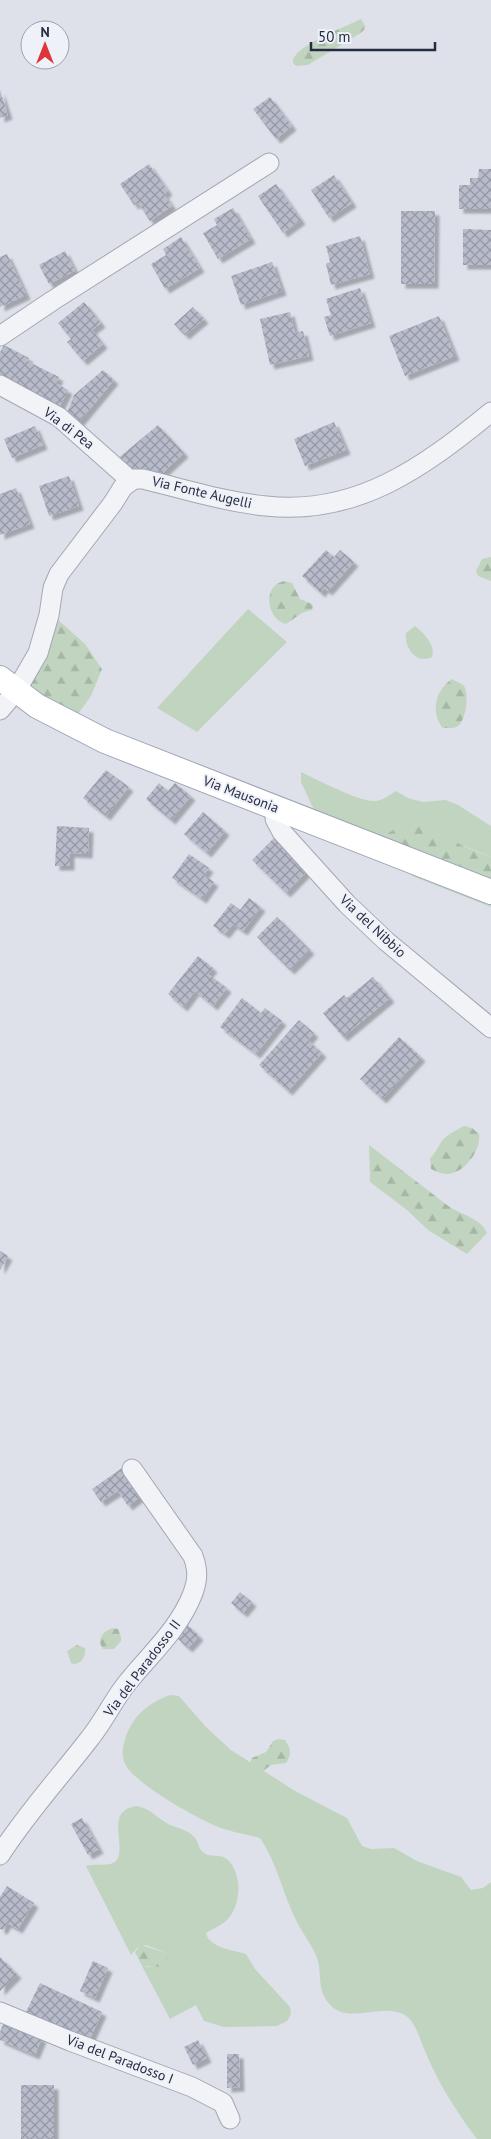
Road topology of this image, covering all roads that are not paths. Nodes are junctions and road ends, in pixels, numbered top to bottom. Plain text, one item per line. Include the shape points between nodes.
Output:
1 (269, 163) dead end
2 (0, 336) edge
3 (0, 385) edge
4 (491, 412) edge
5 (130, 480) junction
6 (8, 684) edge
7 (0, 710) edge
8 (277, 809) junction
9 (491, 892) edge
10 (491, 1028) edge
11 (132, 1469) dead end
12 (0, 1856) edge
13 (0, 2012) edge
14 (230, 2119) dead end

1 - 2 street
3 - 5 street, Via di Pea via 59,417
4 - 5 street, Via Fonte Augelli via 434,457 398,478 330,505 266,506 143,479
5 - 6 street via 59,574 41,644
6 - 7 street
6 - 8 main road, Via Mausonia via 57,717 105,741
8 - 9 main road, Via Mausonia
8 - 10 street, Via del Nibbio via 275,819 282,832 347,904 386,941
11 - 12 street, Via del Paradosso II via 193,1556 197,1579 192,1594 171,1632 123,1689 93,1735 13,1834
13 - 14 street, Via del Paradosso I via 210,2095 223,2103

